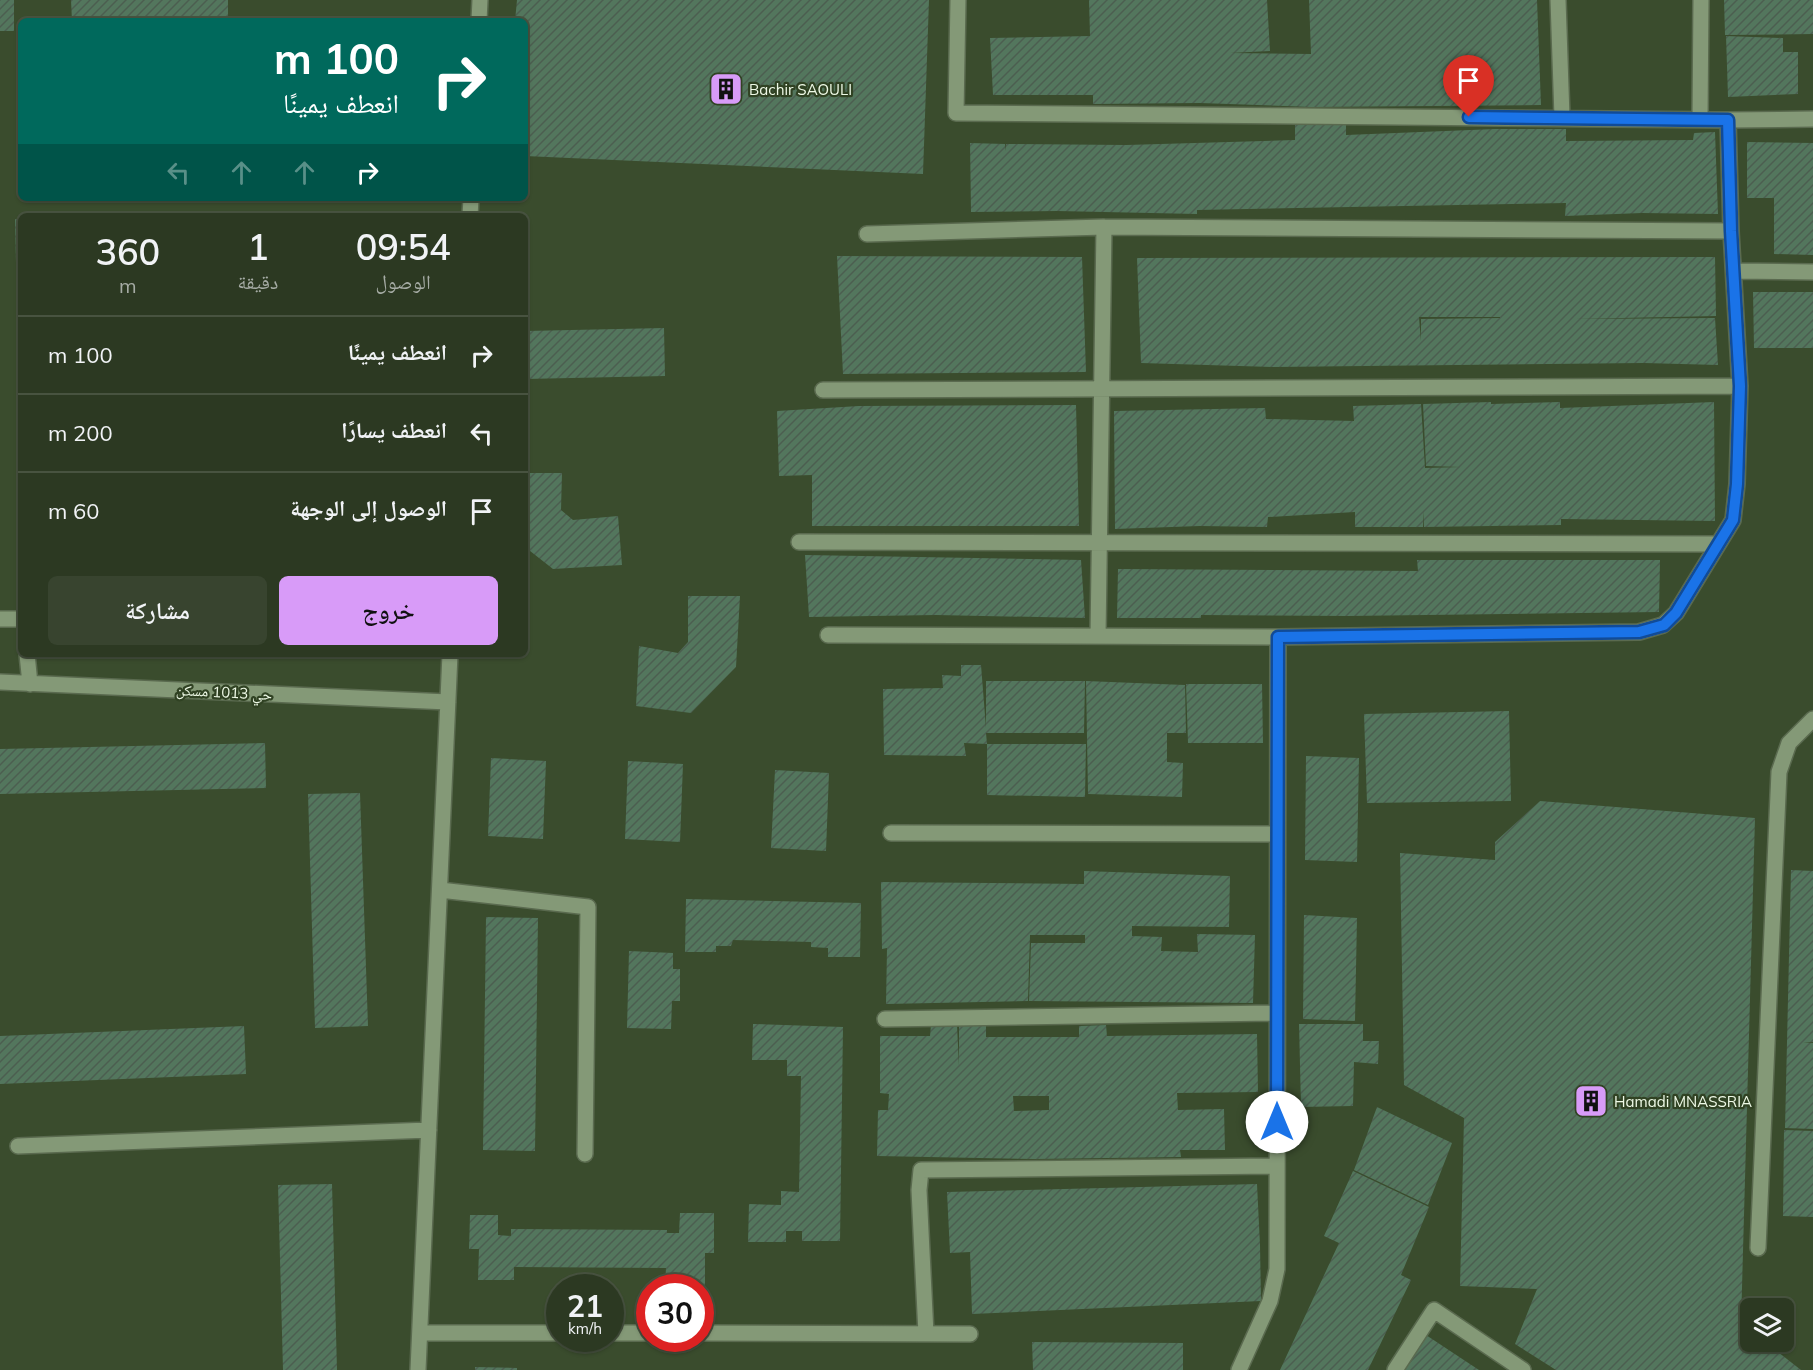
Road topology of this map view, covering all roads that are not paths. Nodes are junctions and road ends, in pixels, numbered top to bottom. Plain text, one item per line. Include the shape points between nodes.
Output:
1 (480, 0) edge
2 (958, 0) edge
3 (1558, 0) edge
4 (1701, 0) edge
5 (479, 18) edge
6 (1562, 117) junction
7 (1700, 119) junction
8 (1813, 119) edge
9 (1728, 120) junction
10 (1104, 227) junction
11 (1731, 231) junction
12 (867, 234) dead end
13 (1734, 271) junction
14 (1813, 272) edge
15 (1740, 386) junction
16 (1102, 388) junction
17 (823, 390) dead end
18 (799, 542) dead end
19 (1099, 543) junction
20 (1718, 544) junction
21 (18, 619) edge
22 (0, 620) edge
23 (828, 635) dead end
24 (1098, 636) junction
25 (1278, 637) junction
26 (27, 657) edge
27 (450, 657) edge
28 (0, 682) edge
29 (30, 684) junction
30 (448, 702) junction
31 (1813, 719) edge
32 (891, 833) dead end
33 (1277, 834) junction
34 (440, 890) junction
35 (1277, 1013) junction
36 (885, 1019) dead end
37 (429, 1130) junction
38 (18, 1146) dead end
39 (585, 1154) dead end
40 (1277, 1166) junction
41 (1758, 1248) dead end
42 (420, 1333) junction
43 (546, 1333) edge
44 (714, 1333) edge
45 (926, 1334) junction
46 (970, 1334) dead end
47 (418, 1370) edge
48 (1239, 1370) edge
49 (1395, 1370) edge
50 (1523, 1370) edge

1 - 5 street
2 - 6 street via 956,113
3 - 6 street
4 - 7 street
6 - 7 street
7 - 9 street
8 - 9 street
9 - 11 street
10 - 11 street
10 - 12 street
10 - 16 street
11 - 13 street
13 - 14 street
13 - 15 street
15 - 16 street
15 - 20 street via 1733,520
16 - 17 street
16 - 19 street
18 - 19 street
19 - 20 street
19 - 24 street
20 - 25 street via 1676,613 1664,625 1639,632
21 - 22 street
23 - 24 street
24 - 25 street
25 - 33 street
26 - 29 street
27 - 30 street
28 - 29 street, حي 1013 مسكن
29 - 30 street, حي 1013 مسكن
30 - 34 street
31 - 41 street via 1789,743 1779,772
32 - 33 street
33 - 35 street
34 - 37 street
34 - 39 street via 588,907
35 - 36 street
35 - 40 street
37 - 38 street
37 - 42 street
40 - 45 street via 921,1170
40 - 48 street via 1277,1269 1270,1301
42 - 43 street
42 - 47 street
44 - 45 street
45 - 46 street
49 - 50 street via 1434,1310

